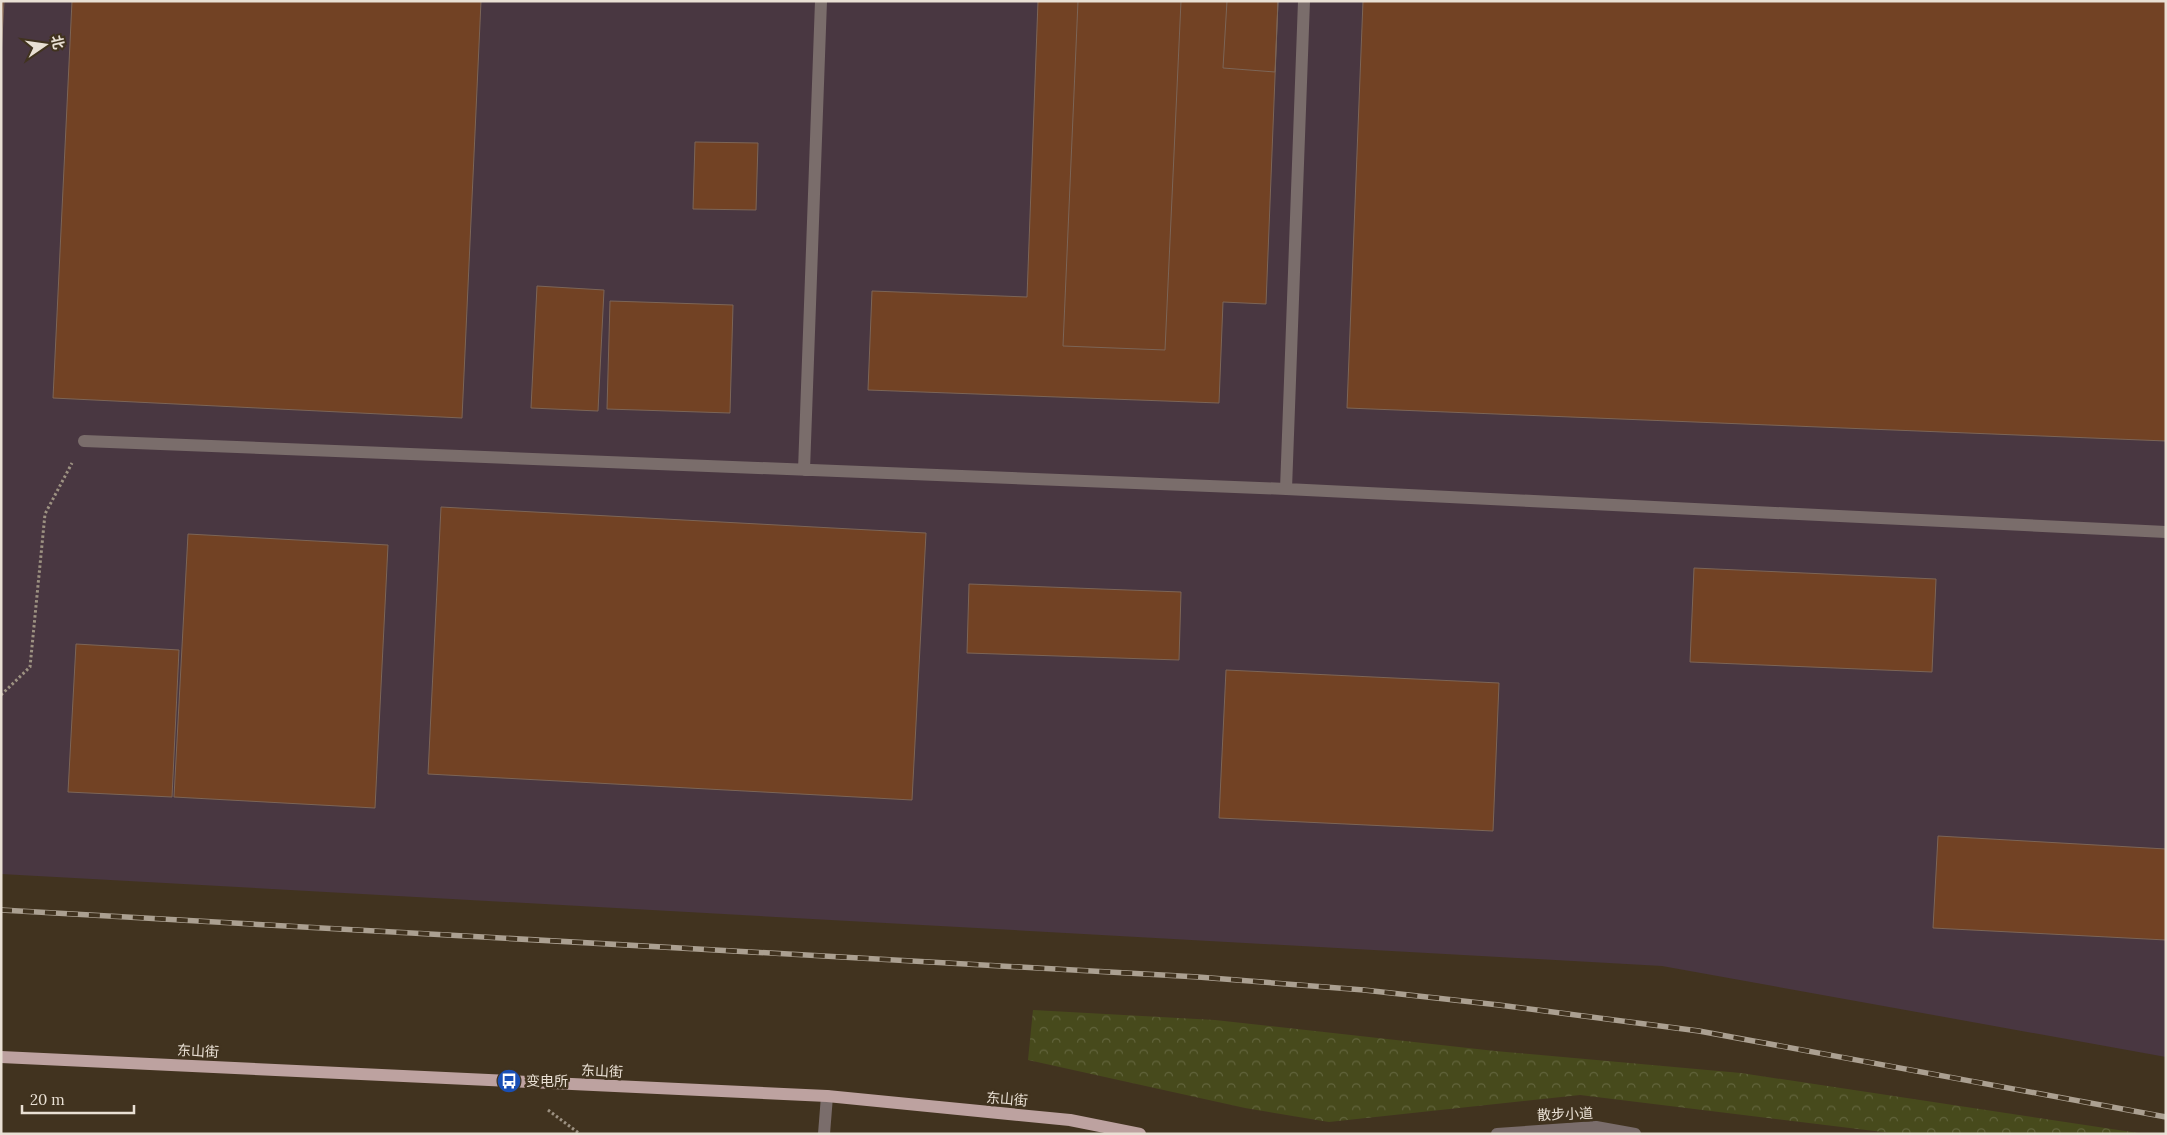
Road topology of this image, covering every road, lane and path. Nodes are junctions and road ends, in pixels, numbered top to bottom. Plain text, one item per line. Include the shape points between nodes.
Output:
1 (821, 1) edge
2 (1304, 1) edge
3 (84, 441) joint
4 (804, 470) junction
5 (1286, 489) junction
6 (2166, 532) edge
7 (1, 695) edge
8 (1, 1057) edge
9 (827, 1096) junction
10 (824, 1134) edge
11 (1140, 1134) edge
12 (1497, 1134) edge
13 (1635, 1134) edge

1 - 4 street
2 - 5 street
3 - 4 street
3 - 7 path via 45,514 30,667
4 - 5 street
5 - 6 street
8 - 9 main road, 东山街
9 - 10 street
9 - 11 main road, 东山街 via 1070,1120
12 - 13 street, 散步小道 via 1596,1127

